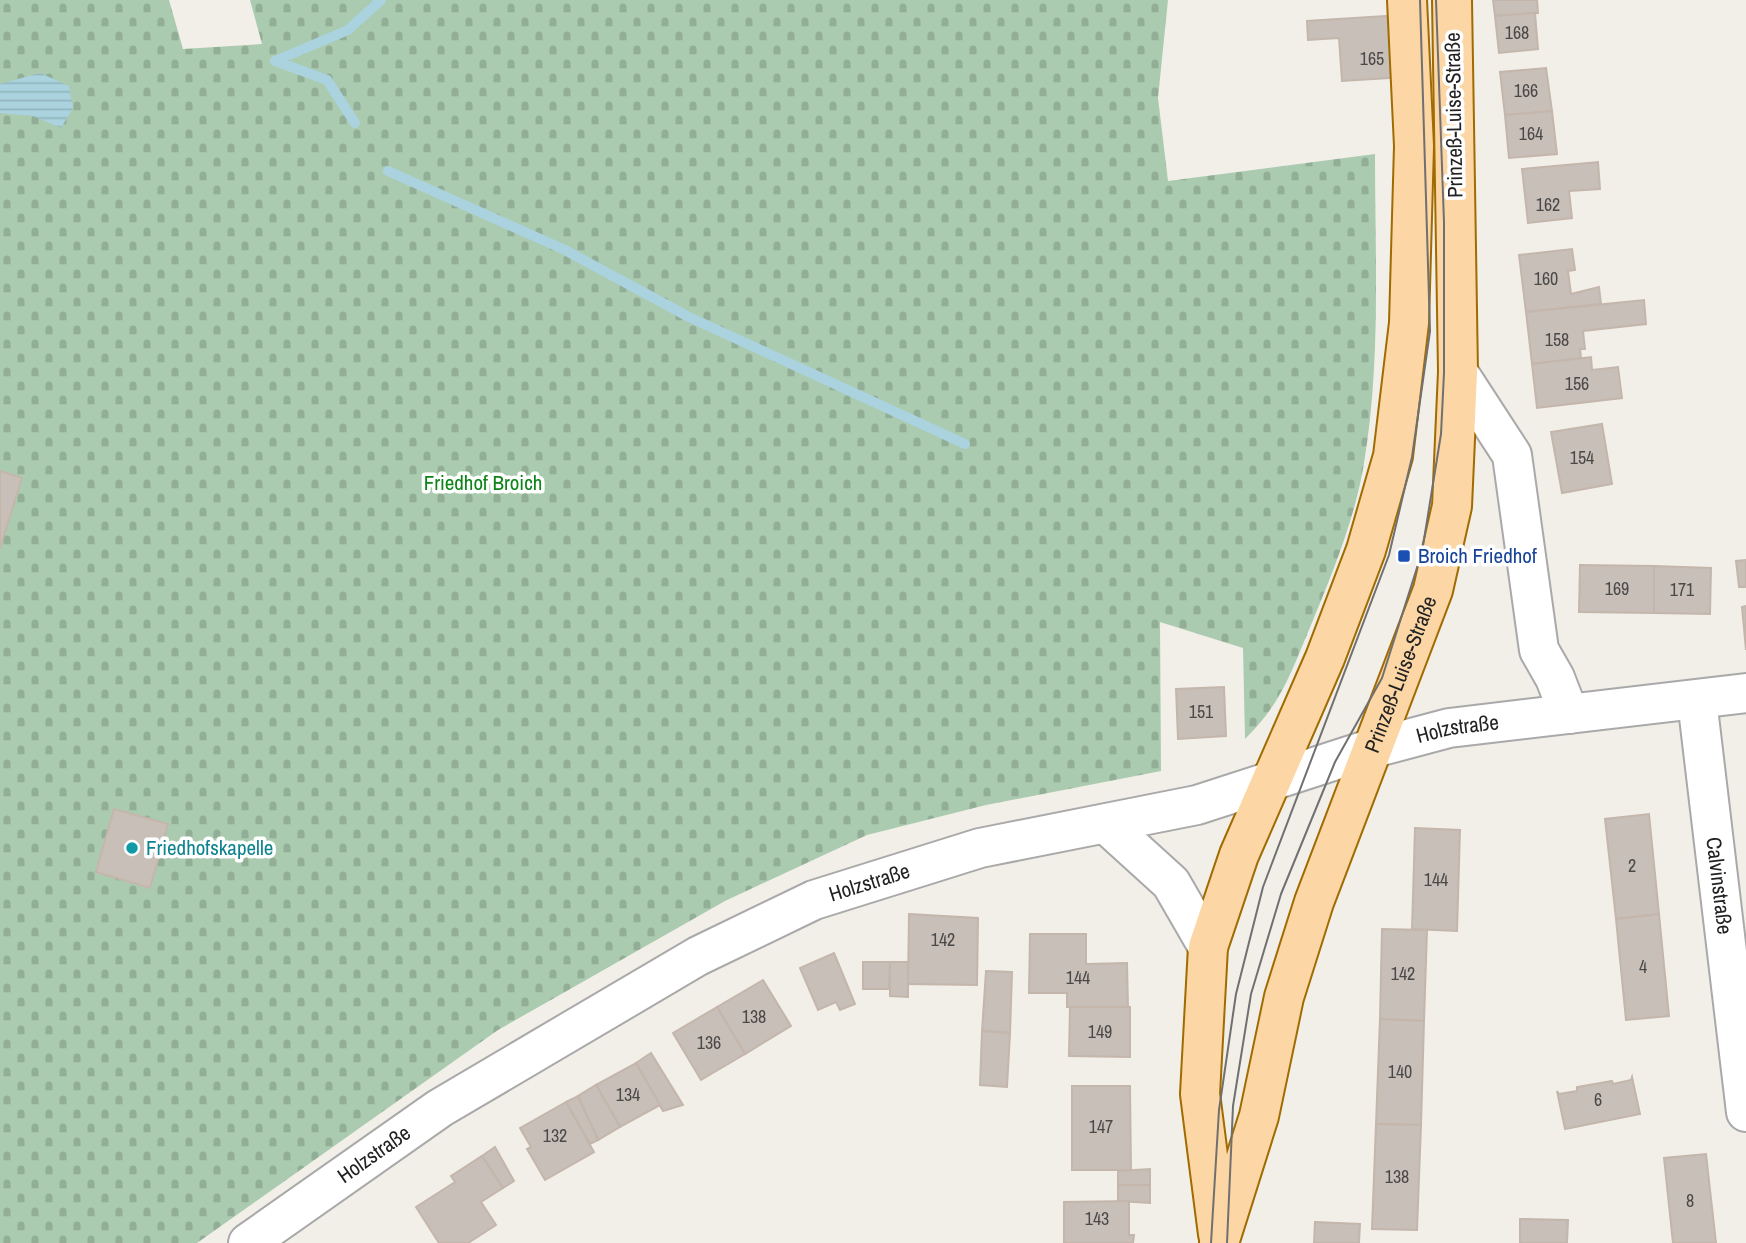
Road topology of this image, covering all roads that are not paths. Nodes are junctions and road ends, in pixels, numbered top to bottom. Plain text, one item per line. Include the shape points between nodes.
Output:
1 (1408, 0) edge
2 (1452, 0) edge
3 (1458, 372) junction
4 (1746, 693) edge
5 (1697, 700) junction
6 (1569, 714) junction
7 (1370, 748) junction
8 (1270, 783) junction
9 (1106, 824) junction
10 (1209, 947) junction
11 (1746, 1112) edge
12 (248, 1243) edge
13 (1219, 1243) edge

1 - 8 main road, Prinzeß-Luise-Straße via 1414,146 1409,323 1393,456 1366,550
2 - 3 main road, Prinzeß-Luise-Straße
3 - 6 street via 1511,455 1539,650
3 - 7 main road, Prinzeß-Luise-Straße via 1452,506 1433,590
4 - 5 street, Holzstraße
5 - 6 street, Holzstraße
5 - 11 street, Calvinstraße
6 - 7 street, Holzstraße via 1449,728
7 - 8 street, Holzstraße
7 - 13 main road, Prinzeß-Luise-Straße via 1284,997 1259,1116
8 - 9 street, Holzstraße via 1185,808
8 - 10 main road, Prinzeß-Luise-Straße via 1239,855
9 - 10 street via 1171,883
9 - 12 street, Holzstraße via 981,848 825,897 698,956 440,1108
10 - 13 main road, Prinzeß-Luise-Straße via 1200,1094

